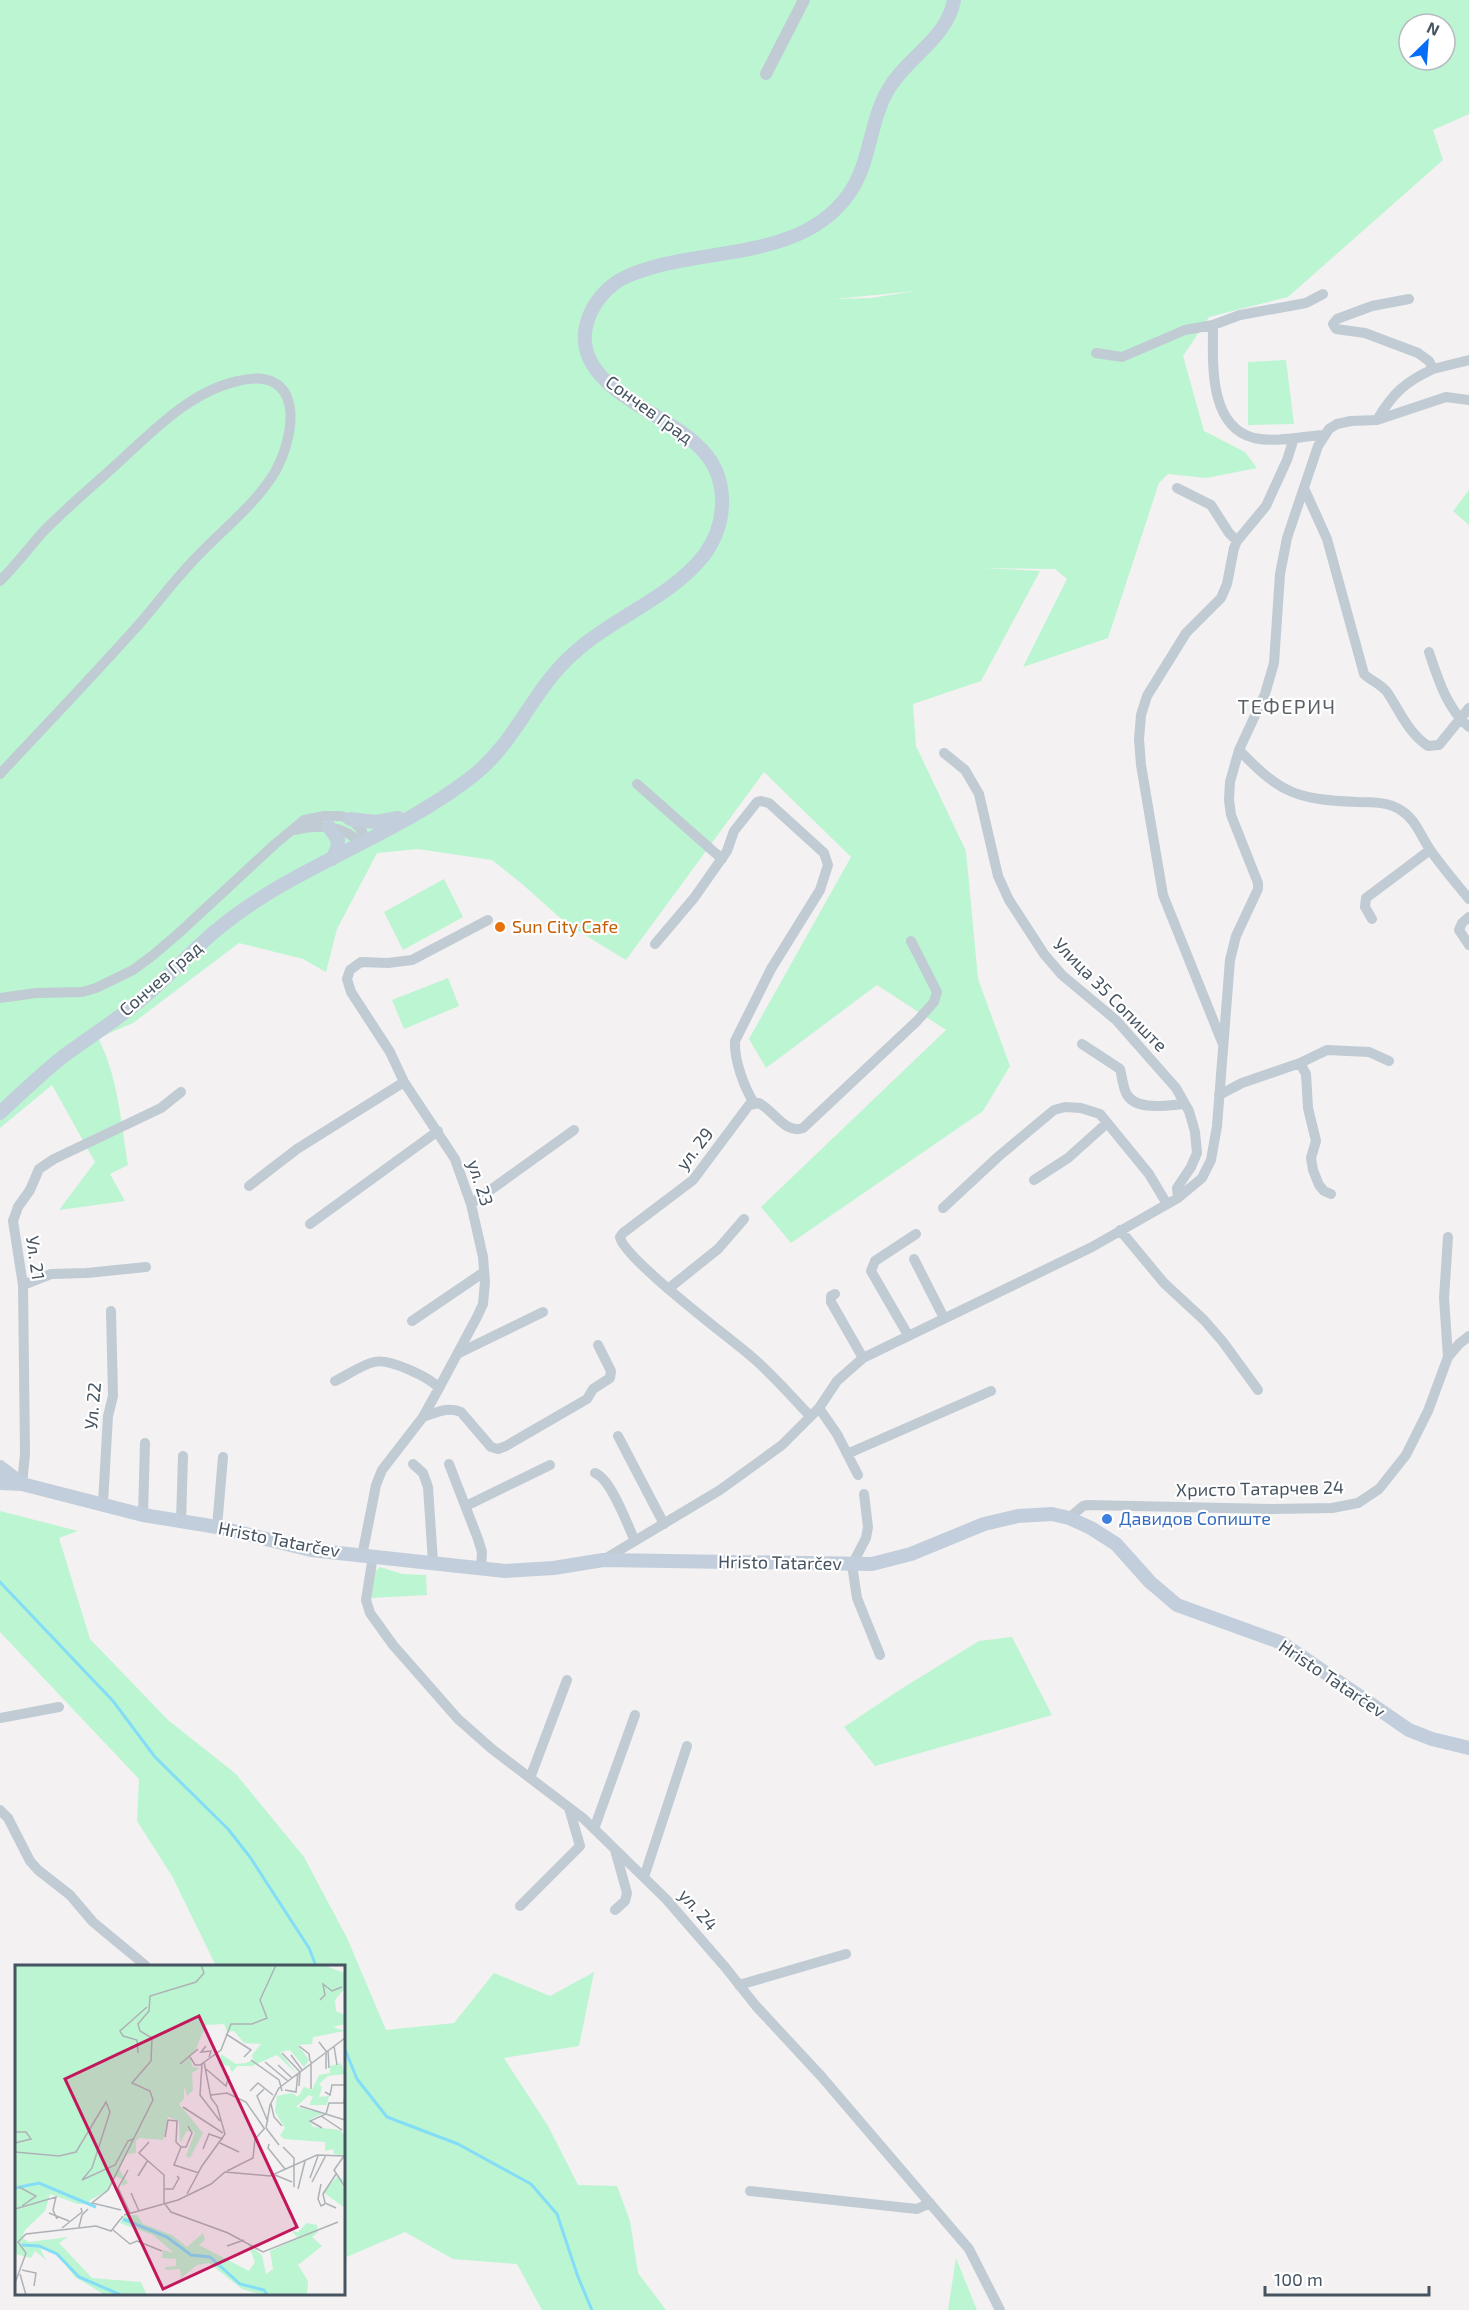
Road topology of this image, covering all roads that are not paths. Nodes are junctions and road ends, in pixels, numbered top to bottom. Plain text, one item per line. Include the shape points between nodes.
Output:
1 (804, 0) edge
2 (954, 0) edge
3 (766, 74) dead end
4 (1323, 294) dead end
5 (1409, 299) dead end
6 (1213, 325) junction
7 (1096, 353) dead end
8 (1469, 360) edge
9 (1433, 369) junction
10 (1469, 400) edge
11 (1377, 420) junction
12 (1324, 435) junction
13 (1294, 438) junction
14 (1177, 488) dead end
15 (1304, 488) junction
16 (1237, 541) junction
17 (0, 581) edge
18 (1429, 652) dead end
19 (1469, 708) edge
20 (1465, 724) edge
21 (1239, 750) junction
22 (944, 753) dead end
23 (0, 774) edge
24 (637, 784) dead end
25 (411, 815) junction
26 (350, 819) junction
27 (329, 827) junction
28 (292, 831) junction
29 (361, 844) junction
30 (1430, 850) junction
31 (332, 859) junction
32 (722, 859) junction
33 (1469, 899) edge
34 (1469, 917) edge
35 (1372, 919) dead end
36 (488, 920) dead end
37 (910, 941) dead end
38 (654, 944) dead end
39 (1469, 945) edge
40 (0, 998) edge
41 (1082, 1044) dead end
42 (1223, 1045) junction
43 (1389, 1061) dead end
44 (1300, 1063) junction
45 (404, 1082) junction
46 (181, 1092) dead end
47 (1219, 1095) junction
48 (754, 1102) junction
49 (1185, 1104) junction
50 (0, 1113) edge
51 (1107, 1123) junction
52 (574, 1130) dead end
53 (438, 1131) junction
54 (1034, 1180) dead end
55 (249, 1186) dead end
56 (1331, 1194) dead end
57 (1178, 1198) junction
58 (471, 1204) junction
59 (1167, 1204) junction
60 (943, 1208) dead end
61 (744, 1219) dead end
62 (310, 1224) dead end
63 (1120, 1230) junction
64 (916, 1234) dead end
65 (1448, 1237) dead end
66 (914, 1259) dead end
67 (146, 1267) dead end
68 (484, 1272) junction
69 (23, 1284) junction
70 (668, 1289) junction
71 (835, 1294) dead end
72 (111, 1311) dead end
73 (543, 1312) dead end
74 (944, 1318) junction
75 (412, 1321) dead end
76 (908, 1335) junction
77 (1469, 1336) edge
78 (598, 1345) dead end
79 (457, 1354) junction
80 (1448, 1357) junction
81 (863, 1358) junction
82 (335, 1381) dead end
83 (440, 1388) junction
84 (1258, 1390) dead end
85 (991, 1391) dead end
86 (819, 1408) junction
87 (810, 1416) junction
88 (423, 1418) junction
89 (618, 1436) dead end
90 (145, 1443) dead end
91 (847, 1454) junction
92 (183, 1456) dead end
93 (223, 1457) dead end
94 (414, 1464) dead end
95 (449, 1464) dead end
96 (550, 1466) dead end
97 (0, 1467) edge
98 (595, 1473) dead end
99 (858, 1475) dead end
100 (0, 1484) edge
101 (22, 1484) junction
102 (864, 1494) dead end
103 (103, 1503) junction
104 (466, 1506) junction
105 (143, 1515) junction
106 (1069, 1518) junction
107 (181, 1522) junction
108 (664, 1524) junction
109 (217, 1527) junction
110 (635, 1540) junction
111 (368, 1556) junction
112 (603, 1560) junction
113 (433, 1562) junction
114 (852, 1565) junction
115 (481, 1567) junction
116 (880, 1655) dead end
117 (567, 1680) dead end
118 (59, 1707) dead end
119 (635, 1714) dead end
120 (0, 1718) edge
121 (687, 1746) dead end
122 (1469, 1748) edge
123 (530, 1778) junction
124 (569, 1807) junction
125 (0, 1810) edge
126 (594, 1829) junction
127 (615, 1847) junction
128 (644, 1877) junction
129 (520, 1906) dead end
130 (615, 1910) dead end
131 (846, 1954) dead end
132 (144, 1965) edge
133 (739, 1985) junction
134 (750, 2191) dead end
135 (930, 2203) junction
136 (1000, 2310) edge

1 - 3 street
2 - 25 main road, Сончев Град via 938,35 897,76 884,97 857,180 829,216 774,243 637,272 617,280 599,299 587,321 585,353 606,382 683,433 714,465 722,498 718,529 702,558 686,574 585,643 552,673 505,744 480,770
4 - 6 street via 1306,303 1240,315
5 - 9 street via 1352,312 1333,325 1418,353
6 - 7 street via 1185,330 1122,357
6 - 13 street via 1215,382 1228,421 1254,438
8 - 9 street
9 - 11 street via 1398,389
10 - 11 street via 1446,398
11 - 12 street via 1337,424
12 - 13 street
12 - 15 street
13 - 16 street via 1266,506
14 - 16 street via 1211,505
15 - 20 street via 1327,539 1364,674 1386,690 1412,731 1428,746 1439,745
15 - 21 street via 1280,574 1274,663 1258,713
16 - 42 street via 1221,598 1186,633 1147,696 1139,739 1163,895
17 - 23 street via 43,532 153,430 193,401 248,379 271,380 287,395 291,423 288,440 265,487 194,559 107,660
18 - 20 street via 1439,683
19 - 20 street
21 - 30 street via 1260,772 1286,790 1321,800 1372,802 1402,810
21 - 42 street via 1229,800 1258,889 1233,948
22 - 49 street, Улица 35 Сопиште via 965,770 979,794 998,876 1044,954 1062,975 1116,1020 1176,1088
24 - 32 street
25 - 26 main road via 376,822
25 - 29 main road, Сончев Град
26 - 28 street via 312,818
26 - 29 street via 362,831
27 - 28 street
27 - 29 street via 356,837
27 - 31 main road via 338,840
28 - 40 street via 133,970 82,992
29 - 31 main road, Сончев Град
30 - 33 street
30 - 35 street via 1366,898 1365,907
31 - 50 main road, Сончев Град via 278,887 231,918 142,999 50,1067
32 - 38 street
32 - 48 street via 738,824 761,801 769,803 797,827 827,859 820,890 771,969 735,1041 740,1068
34 - 39 street via 1459,930
36 - 45 street, ул. 23 via 412,960 361,962 350,970 347,979 351,993 390,1052
37 - 48 street via 937,992 934,1002 917,1021 803,1128 788,1127 762,1104
41 - 49 street via 1120,1069 1126,1094 1132,1100 1160,1106
42 - 47 street
43 - 44 street via 1369,1052 1340,1049 1327,1050
44 - 47 street via 1274,1070
44 - 56 street via 1306,1074 1308,1108 1316,1141 1311,1158 1313,1170 1319,1185
45 - 53 street, ул. 23
45 - 55 street via 297,1149
46 - 69 street, Ул. 21 via 161,1108 54,1158 39,1169 14,1221
47 - 57 street via 1215,1144 1206,1173
48 - 70 street, ул. 29 via 693,1180 620,1237 625,1247
49 - 57 street, Улица 35 Сопиште via 1195,1132 1197,1153 1177,1188
51 - 54 street via 1068,1158
51 - 59 street via 1149,1174
51 - 60 street via 1100,1114 1081,1107 1054,1110
52 - 58 street
53 - 58 street, ул. 23 via 455,1159
53 - 62 street
57 - 59 street
58 - 68 street, ул. 23
59 - 63 street
61 - 70 street via 718,1249
63 - 74 street
63 - 84 street via 1164,1283 1223,1342
64 - 76 street via 875,1261 871,1271
65 - 80 street via 1443,1298
66 - 74 street
67 - 69 street via 51,1274
68 - 75 street
68 - 79 street, ул. 23 via 483,1304
69 - 101 street, Ул. 21
70 - 87 street, ул. 29 via 751,1356
71 - 81 street via 831,1302
72 - 103 street, Ул. 22 via 113,1396 108,1416
73 - 79 street
74 - 76 street
76 - 81 street
77 - 80 street, Христо Татарчев 24
78 - 88 street via 611,1371 610,1378 587,1398 506,1446 491,1447 456,1410
79 - 83 street, ул. 23
80 - 106 street, Христо Татарчев 24 via 1406,1455 1379,1489 1358,1503 1332,1508 1272,1509 1088,1505
81 - 86 street via 837,1381
82 - 83 street via 382,1360 429,1379
83 - 88 street, ул. 23
85 - 91 street
86 - 87 street
86 - 91 street
87 - 108 street via 782,1445
88 - 111 street, ул. 23 via 382,1470 376,1485
89 - 108 street
90 - 105 street
91 - 99 street
92 - 107 street
93 - 109 street
94 - 113 street via 423,1473 428,1487
95 - 104 street
96 - 104 street
97 - 101 main road, Hristo Tatarčev
98 - 110 street via 608,1485
100 - 101 main road, Hristo Tatarčev
101 - 103 main road, Hristo Tatarčev
102 - 114 street via 868,1527
103 - 105 main road, Hristo Tatarčev
104 - 115 street via 482,1552
105 - 107 main road, Hristo Tatarčev
106 - 114 main road, Hristo Tatarčev via 1052,1514 1018,1516 984,1524 888,1561
106 - 122 main road, Hristo Tatarčev via 1116,1544 1177,1605 1282,1642 1409,1730
107 - 109 main road, Hristo Tatarčev
108 - 110 street
109 - 111 main road, Hristo Tatarčev via 300,1548
110 - 112 street
111 - 113 main road, Hristo Tatarčev
111 - 123 street, ул. 24 via 366,1600 370,1613 393,1645 458,1719
112 - 114 main road, Hristo Tatarčev
112 - 115 main road, Hristo Tatarčev via 528,1570
113 - 115 main road, Hristo Tatarčev
114 - 116 street via 857,1598
117 - 123 street
118 - 120 street
119 - 126 street
121 - 128 street
123 - 124 street, ул. 24
124 - 126 street, ул. 24
124 - 129 street via 580,1846
125 - 132 street via 38,1870
126 - 127 street, ул. 24
127 - 128 street, ул. 24
127 - 130 street via 627,1893
128 - 133 street, ул. 24
131 - 133 street
133 - 135 street, ул. 24
134 - 135 street via 917,2209
135 - 136 street, ул. 24 via 969,2249

